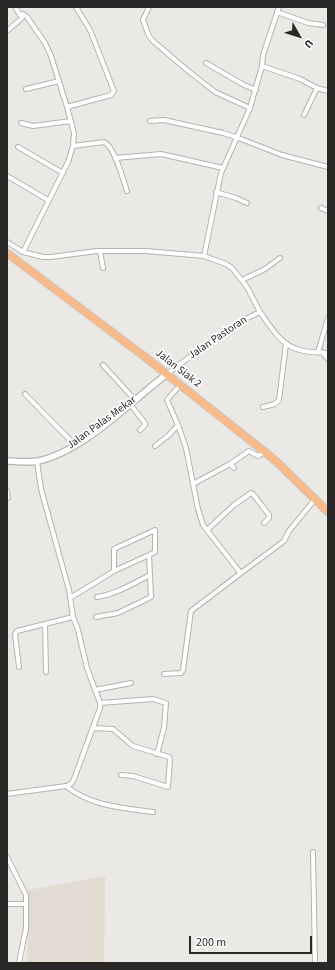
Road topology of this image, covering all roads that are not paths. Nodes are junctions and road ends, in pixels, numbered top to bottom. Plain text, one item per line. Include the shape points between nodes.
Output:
1 (15, 7) edge
2 (76, 7) edge
3 (149, 7) edge
4 (278, 9) edge
5 (21, 15) junction
6 (322, 25) dead end
7 (8, 29) edge
8 (206, 63) dead end
9 (262, 66) junction
10 (59, 81) junction
11 (317, 88) junction
12 (26, 89) dead end
13 (256, 90) junction
14 (328, 92) edge
15 (67, 107) junction
16 (250, 108) junction
17 (304, 115) dead end
18 (71, 121) junction
19 (150, 121) dead end
20 (21, 123) dead end
21 (236, 137) junction
22 (73, 146) junction
23 (18, 147) dead end
24 (115, 158) junction
25 (328, 167) edge
26 (223, 168) junction
27 (63, 173) junction
28 (7, 176) edge
29 (127, 192) dead end
30 (216, 192) junction
31 (48, 200) junction
32 (247, 203) dead end
33 (321, 208) dead end
34 (328, 211) edge
35 (7, 242) edge
36 (100, 251) junction
37 (23, 252) junction
38 (7, 253) edge
39 (204, 256) junction
40 (280, 258) dead end
41 (102, 268) dead end
42 (242, 280) junction
43 (260, 312) junction
44 (328, 318) edge
45 (286, 344) junction
46 (320, 352) junction
47 (328, 353) edge
48 (328, 359) edge
49 (103, 365) dead end
50 (167, 374) junction
51 (180, 384) junction
52 (25, 394) dead end
53 (135, 400) junction
54 (130, 404) junction
55 (263, 407) dead end
56 (178, 425) junction
57 (140, 430) dead end
58 (75, 444) junction
59 (155, 446) dead end
60 (265, 452) junction
61 (7, 461) edge
62 (38, 461) junction
63 (230, 464) junction
64 (234, 468) dead end
65 (193, 484) junction
66 (7, 492) edge
67 (8, 498) edge
68 (316, 498) junction
69 (328, 512) edge
70 (264, 523) dead end
71 (207, 530) junction
72 (149, 555) junction
73 (114, 571) junction
74 (241, 573) junction
75 (150, 575) junction
76 (97, 597) dead end
77 (70, 598) junction
78 (73, 617) junction
79 (96, 617) dead end
80 (45, 624) junction
81 (19, 667) dead end
82 (46, 672) dead end
83 (164, 674) dead end
84 (131, 683) dead end
85 (95, 690) junction
86 (100, 703) junction
87 (94, 728) junction
88 (157, 754) junction
89 (121, 775) dead end
90 (66, 786) junction
91 (7, 794) edge
92 (153, 812) dead end
93 (313, 852) dead end
94 (7, 858) edge
95 (7, 904) edge
96 (25, 904) junction
97 (19, 963) edge
98 (315, 963) edge

1 - 5 street
2 - 15 street via 90,30 114,91 111,95
3 - 16 street via 143,20 153,41 215,92
4 - 6 street via 308,23
4 - 9 street
5 - 7 street via 22,18
5 - 10 street via 27,17 46,44
8 - 13 street
9 - 11 street via 300,79
9 - 13 street
10 - 12 street
10 - 15 street
11 - 14 street
11 - 17 street
13 - 16 street
15 - 18 street
16 - 21 street
18 - 20 street via 33,126
18 - 22 street
19 - 21 street via 171,122
21 - 25 street via 282,155
21 - 26 street
22 - 24 street via 104,142
22 - 27 street
23 - 27 street
24 - 26 street via 161,154
24 - 29 street
26 - 30 street
27 - 31 street
28 - 31 street
30 - 32 street
30 - 39 street
31 - 37 street
33 - 34 street
35 - 37 street
36 - 37 street via 51,257
36 - 39 street
36 - 41 street
38 - 50 highway, Jalan Siak 2
39 - 42 street via 226,264
40 - 42 street via 265,269
42 - 43 street
43 - 45 street, Jalan Pastoran
43 - 50 street, Jalan Pastoran via 232,327
44 - 46 street
45 - 46 street, Jalan Pastoran via 299,350
45 - 55 street via 279,400
46 - 47 street, Jalan Pastoran
46 - 48 street
49 - 53 street
50 - 51 highway, Jalan Siak 2
50 - 53 main road, Jalan Palas Mekar
51 - 56 street via 167,400
51 - 60 highway, Jalan Siak 2
52 - 58 street
53 - 54 main road, Jalan Palas Mekar
54 - 57 street via 145,422
54 - 58 main road, Jalan Palas Mekar
56 - 59 street
56 - 65 street via 186,448
58 - 62 main road, Jalan Palas Mekar
60 - 63 street via 258,456 249,451
60 - 68 highway, Jalan Siak 2
61 - 62 main road, Jalan Palas Mekar
62 - 77 street via 42,489
63 - 64 street
63 - 65 street
65 - 71 street via 203,525
66 - 67 street
68 - 69 highway, Jalan Siak 2
68 - 74 street via 284,541
70 - 71 street via 269,515 250,493
71 - 74 street
72 - 73 street
72 - 73 street via 155,552 155,530 114,549
72 - 75 street
73 - 77 street
74 - 83 street via 191,611 184,670 181,673
75 - 76 street via 118,592
75 - 79 street via 151,597 118,613
77 - 78 street
78 - 80 street
78 - 85 street
80 - 81 street via 17,631
80 - 82 street
84 - 85 street
85 - 86 street
86 - 87 street
86 - 88 street via 153,699 166,703 164,728
87 - 88 street via 113,729 133,746
87 - 90 street via 74,779
88 - 89 street via 170,759 168,787 134,776
90 - 91 street
90 - 92 street via 87,799 115,807
93 - 98 street
94 - 96 street via 26,895
95 - 96 street
96 - 97 street via 26,928

